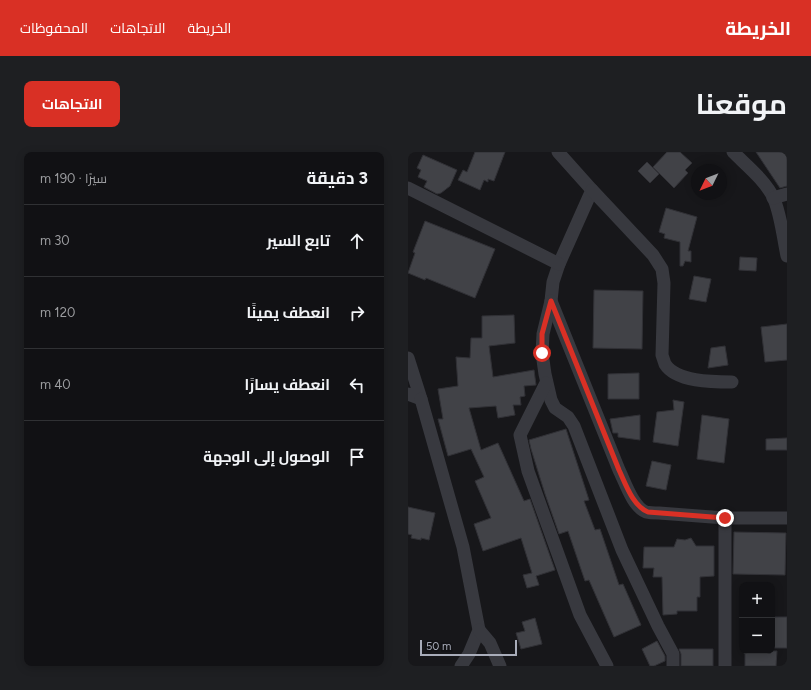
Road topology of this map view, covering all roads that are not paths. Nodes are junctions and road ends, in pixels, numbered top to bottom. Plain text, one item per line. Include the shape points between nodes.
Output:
1 (558, 152) edge
2 (733, 152) edge
3 (408, 188) edge
4 (592, 190) junction
5 (787, 194) edge
6 (773, 198) junction
7 (787, 256) edge
8 (559, 264) junction
9 (551, 301) junction
10 (408, 358) edge
11 (732, 382) dead end
12 (546, 383) junction
13 (408, 394) edge
14 (421, 399) junction
15 (725, 518) junction
16 (787, 518) edge
17 (479, 630) junction
18 (461, 666) edge
19 (500, 666) edge
20 (607, 666) edge
21 (673, 666) edge
22 (725, 666) edge

1 - 4 street
2 - 6 street via 761,180
3 - 8 street
4 - 8 street
4 - 11 street via 653,255 662,269 662,355 665,364 681,376 709,382
5 - 6 street
6 - 7 street
8 - 9 street via 553,282
9 - 12 street via 542,334
9 - 15 street via 619,470 640,507 648,512
10 - 14 street
12 - 20 street via 520,435 526,464 580,616
12 - 21 street via 555,408 568,417 574,426 622,550 673,654
13 - 14 street
14 - 17 street via 463,547
15 - 16 street
15 - 22 street
17 - 18 street
17 - 19 street via 490,643

